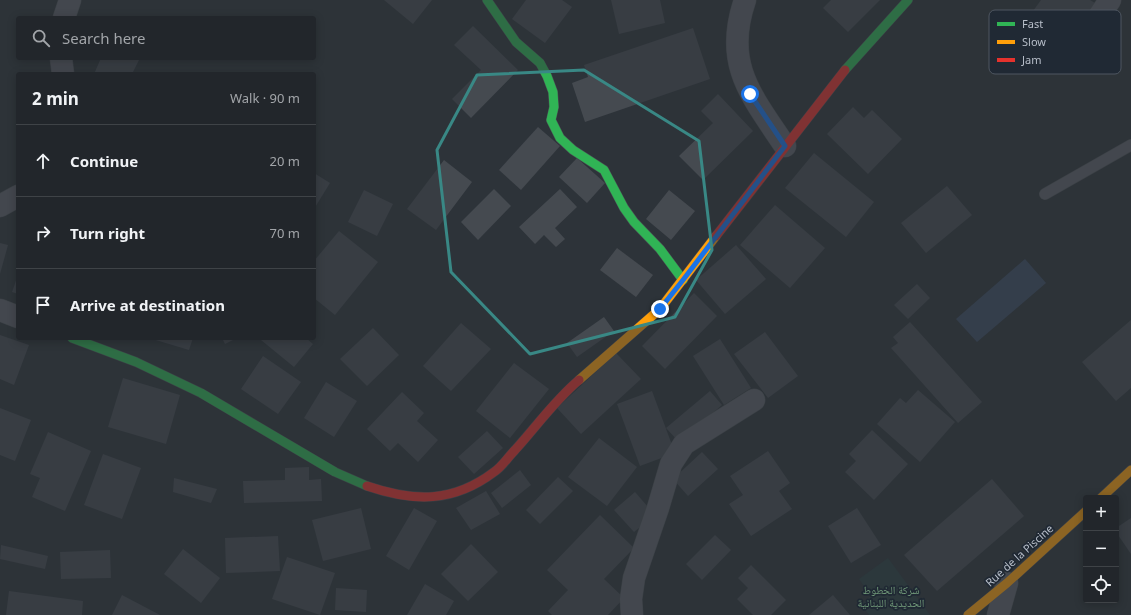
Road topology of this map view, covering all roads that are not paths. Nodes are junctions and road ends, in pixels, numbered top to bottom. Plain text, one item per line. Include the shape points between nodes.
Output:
1 (70, 0) edge
2 (487, 0) edge
3 (745, 0) edge
4 (908, 0) edge
5 (1110, 0) edge
6 (1103, 10) edge
7 (65, 16) edge
8 (61, 60) edge
9 (63, 72) edge
10 (785, 146) junction
11 (1131, 146) edge
12 (1045, 194) dead end
13 (16, 197) edge
14 (0, 206) edge
15 (683, 280) junction
16 (0, 310) edge
17 (16, 316) edge
18 (77, 340) edge
19 (754, 400) dead end
20 (1131, 470) edge
21 (1104, 495) edge
22 (1083, 514) edge
23 (1007, 583) junction
24 (632, 615) edge
25 (968, 615) edge
26 (998, 615) edge

1 - 7 street
2 - 15 street via 516,42 540,63 548,76 553,92 554,107 551,120 554,130 573,150 604,170 634,222 660,249
3 - 10 street via 738,24 736,47 740,68 750,94
4 - 10 street via 858,54
5 - 6 street
8 - 9 street
10 - 15 street
11 - 12 lane
13 - 14 street
15 - 18 street via 660,309 573,385 495,472 466,489 441,497 416,498 388,493 362,484 335,472 201,393 136,362
16 - 17 street
19 - 24 street via 684,444 670,464 634,578
20 - 21 street
22 - 23 street, Rue de la Piscine
23 - 25 street, Rue de la Piscine
23 - 26 street

